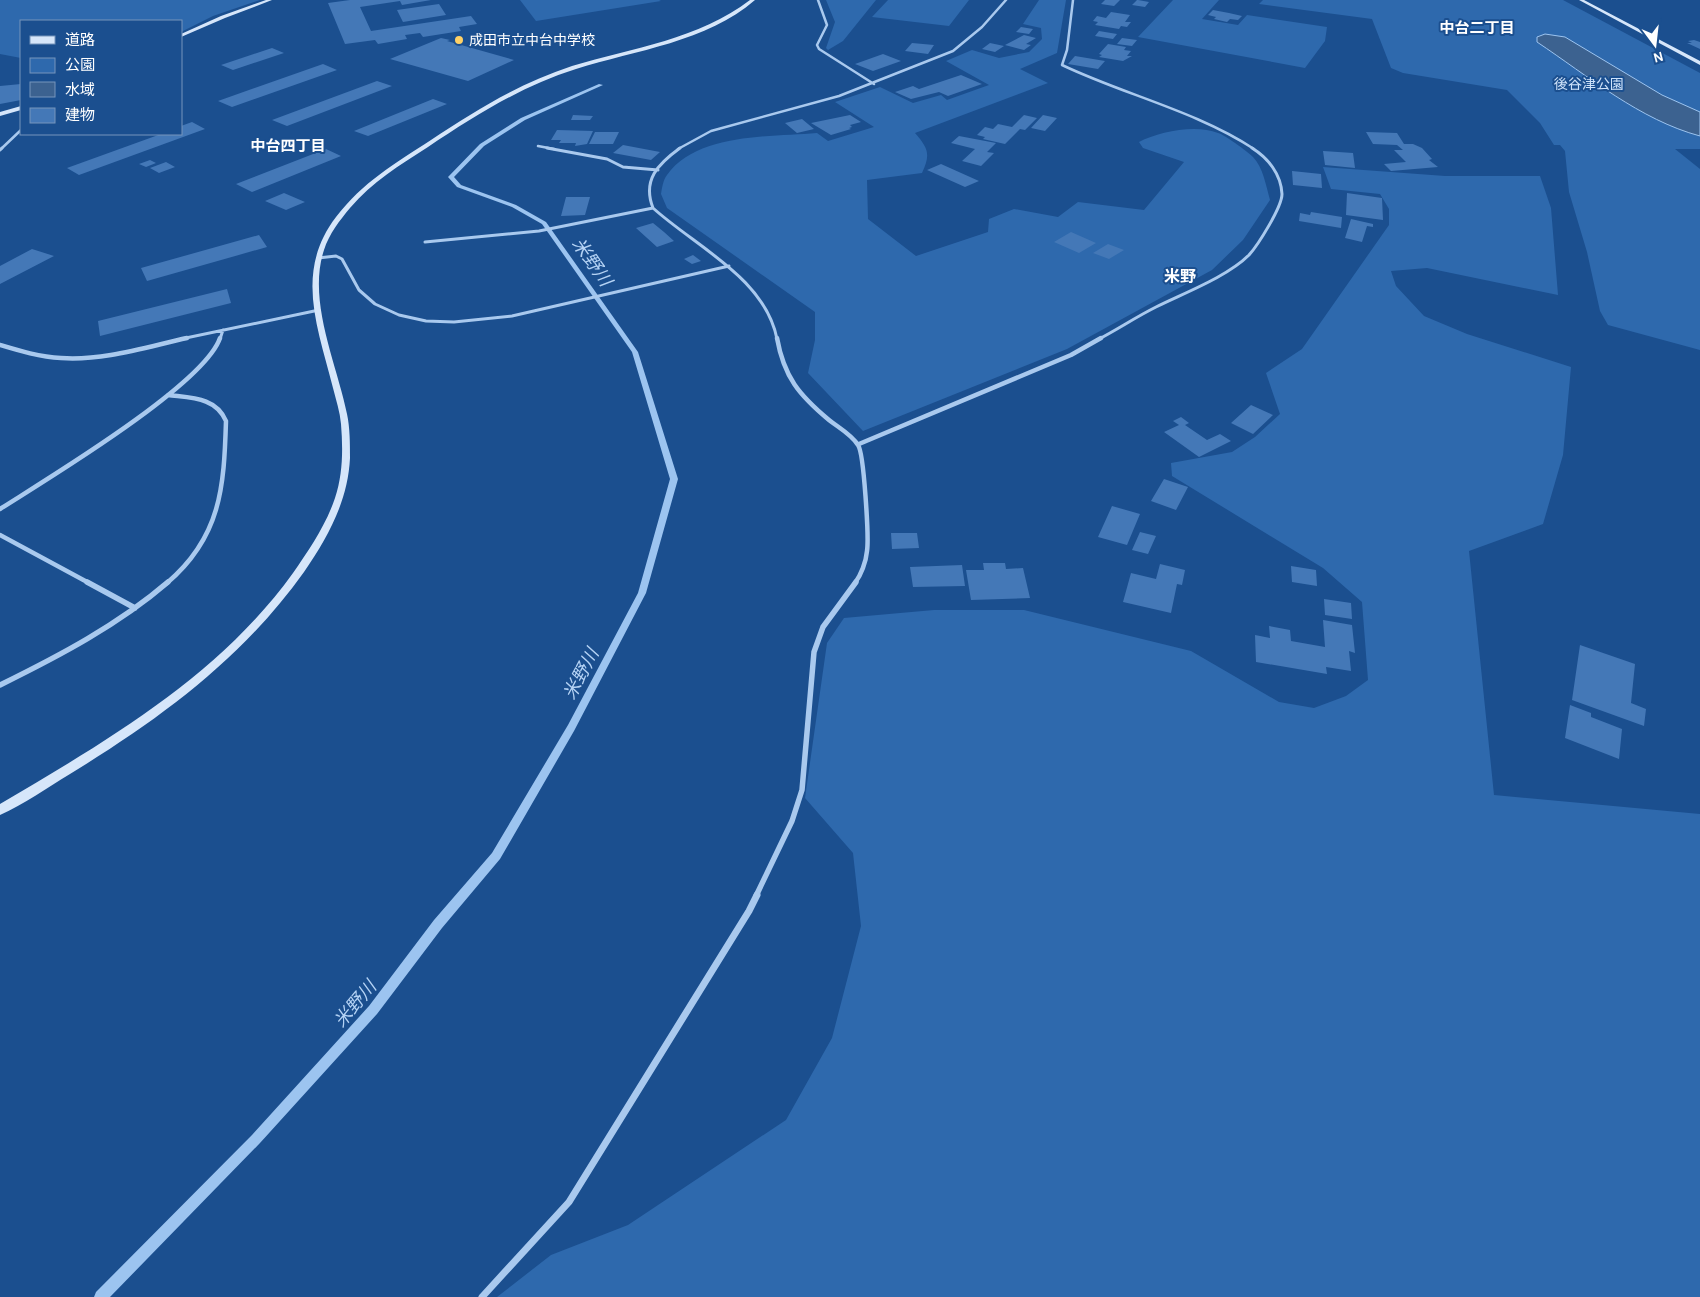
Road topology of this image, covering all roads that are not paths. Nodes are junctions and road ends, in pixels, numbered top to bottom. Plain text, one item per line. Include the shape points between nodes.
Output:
1 (270, 0) edge
2 (753, 0) edge
3 (818, 0) edge
4 (1006, 0) edge
5 (1073, 0) edge
6 (1581, 0) edge
7 (182, 36) edge
8 (1700, 63) edge
9 (874, 84) junction
10 (20, 108) edge
11 (0, 114) edge
12 (20, 131) edge
13 (538, 146) dead end
14 (0, 150) edge
15 (658, 170) junction
16 (653, 208) junction
17 (425, 242) dead end
18 (318, 258) junction
19 (729, 266) junction
20 (319, 310) junction
21 (223, 330) junction
22 (0, 345) edge
23 (168, 395) junction
24 (859, 444) junction
25 (0, 509) edge
26 (0, 535) edge
27 (135, 608) junction
28 (0, 685) edge
29 (0, 810) edge
30 (482, 1297) edge

1 - 7 street
2 - 18 street via 706,28 536,82 486,107 402,160 358,195 330,230
3 - 9 street via 826,25 817,45 819,49
4 - 9 street via 982,27 953,51
5 - 24 street via 1062,65 1102,84 1194,118 1236,137 1264,156 1276,174 1282,196 1268,227 1249,255 1211,281 1071,355
6 - 8 street
9 - 15 street via 798,109 711,131 685,144
10 - 11 street
12 - 14 street
13 - 15 street via 607,159 623,167
15 - 16 street via 650,178 648,186
16 - 17 street via 538,231
16 - 19 street
18 - 19 street via 336,256 342,259 364,296 385,310 416,319 450,322 501,318
18 - 20 street via 316,294
19 - 24 street via 747,283 770,315 783,368 790,380 826,417
20 - 21 street
20 - 29 street via 345,425 346,459 340,495 326,530 298,576 257,625 218,663 93,755
21 - 22 street via 72,360 34,356
21 - 23 street via 216,350
23 - 25 street
23 - 27 street via 217,404 224,411 220,501 212,527 198,553 163,590
24 - 30 street via 867,551 860,576 823,627 814,652 802,790 792,821 749,911 569,1202
26 - 27 street
27 - 28 street

